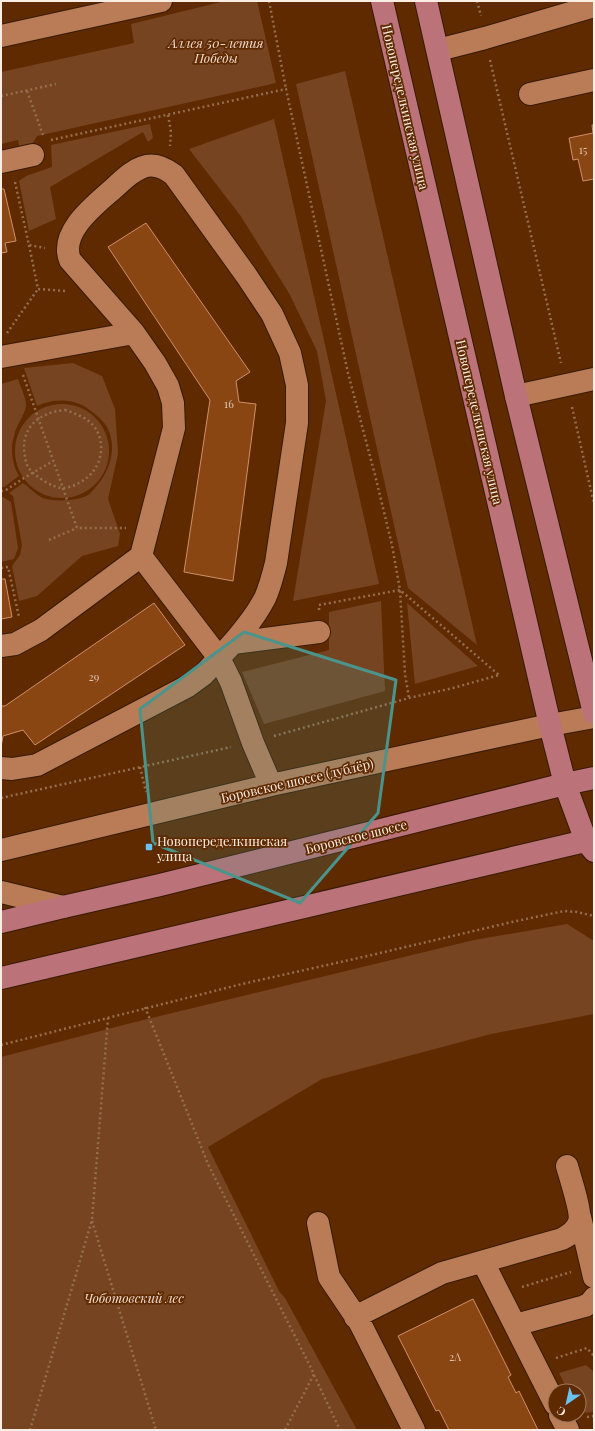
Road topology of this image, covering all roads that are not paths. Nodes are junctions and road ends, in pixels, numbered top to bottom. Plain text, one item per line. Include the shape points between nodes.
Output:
1 (382, 1) edge
2 (426, 1) edge
3 (148, 2) edge
4 (594, 6) edge
5 (1, 36) edge
6 (438, 50) junction
7 (594, 80) edge
8 (530, 94) dead end
9 (39, 148) road end
10 (6, 161) edge
11 (134, 333) junction
12 (8, 356) edge
13 (594, 379) edge
14 (516, 396) junction
15 (141, 556) junction
16 (319, 632) road end
17 (1, 646) edge
18 (226, 650) junction
19 (594, 713) edge
20 (594, 717) edge
21 (550, 725) junction
22 (1, 768) edge
23 (594, 778) edge
24 (565, 784) junction
25 (271, 785) junction
26 (591, 843) edge
27 (1, 850) edge
28 (1, 892) edge
29 (63, 906) junction
30 (1, 922) edge
31 (1, 978) edge
32 (567, 1166) dead end
33 (580, 1217) junction
34 (318, 1223) dead end
35 (483, 1262) junction
36 (594, 1277) edge
37 (594, 1298) edge
38 (356, 1317) junction
39 (515, 1325) junction
40 (547, 1388) edge
41 (414, 1430) edge

1 - 21 main road, Новопеределкинская улица
2 - 6 main road
3 - 5 street
4 - 6 street
6 - 14 main road
7 - 8 street
9 - 10 street
11 - 12 street
11 - 15 street via 165,380 173,404 174,428
11 - 18 street via 70,260 67,253 70,239 86,213 133,172 143,167 162,167 174,175 272,314 290,353 297,384 297,423 276,563 265,598 252,620
13 - 14 street
14 - 19 main road
15 - 17 street via 41,630 15,644
15 - 18 street
16 - 18 street
18 - 22 street via 203,675 188,686 37,765
18 - 25 street via 231,682
20 - 21 street, Боровское шоссе (дублёр)
21 - 24 main road, Новопеределкинская улица
21 - 25 street, Боровское шоссе (дублёр)
23 - 24 main road, Боровское шоссе
24 - 26 main road, Новопеределкинская улица
24 - 29 main road, Боровское шоссе via 160,885
25 - 27 street, Боровское шоссе (дублёр)
26 - 31 main road
28 - 29 street
29 - 30 main road, Боровское шоссе
32 - 33 street
33 - 35 street via 574,1231 562,1239
33 - 36 street
34 - 38 street via 329,1277
35 - 38 street via 442,1273
35 - 39 street
37 - 39 street via 585,1306
38 - 41 street
39 - 40 street

